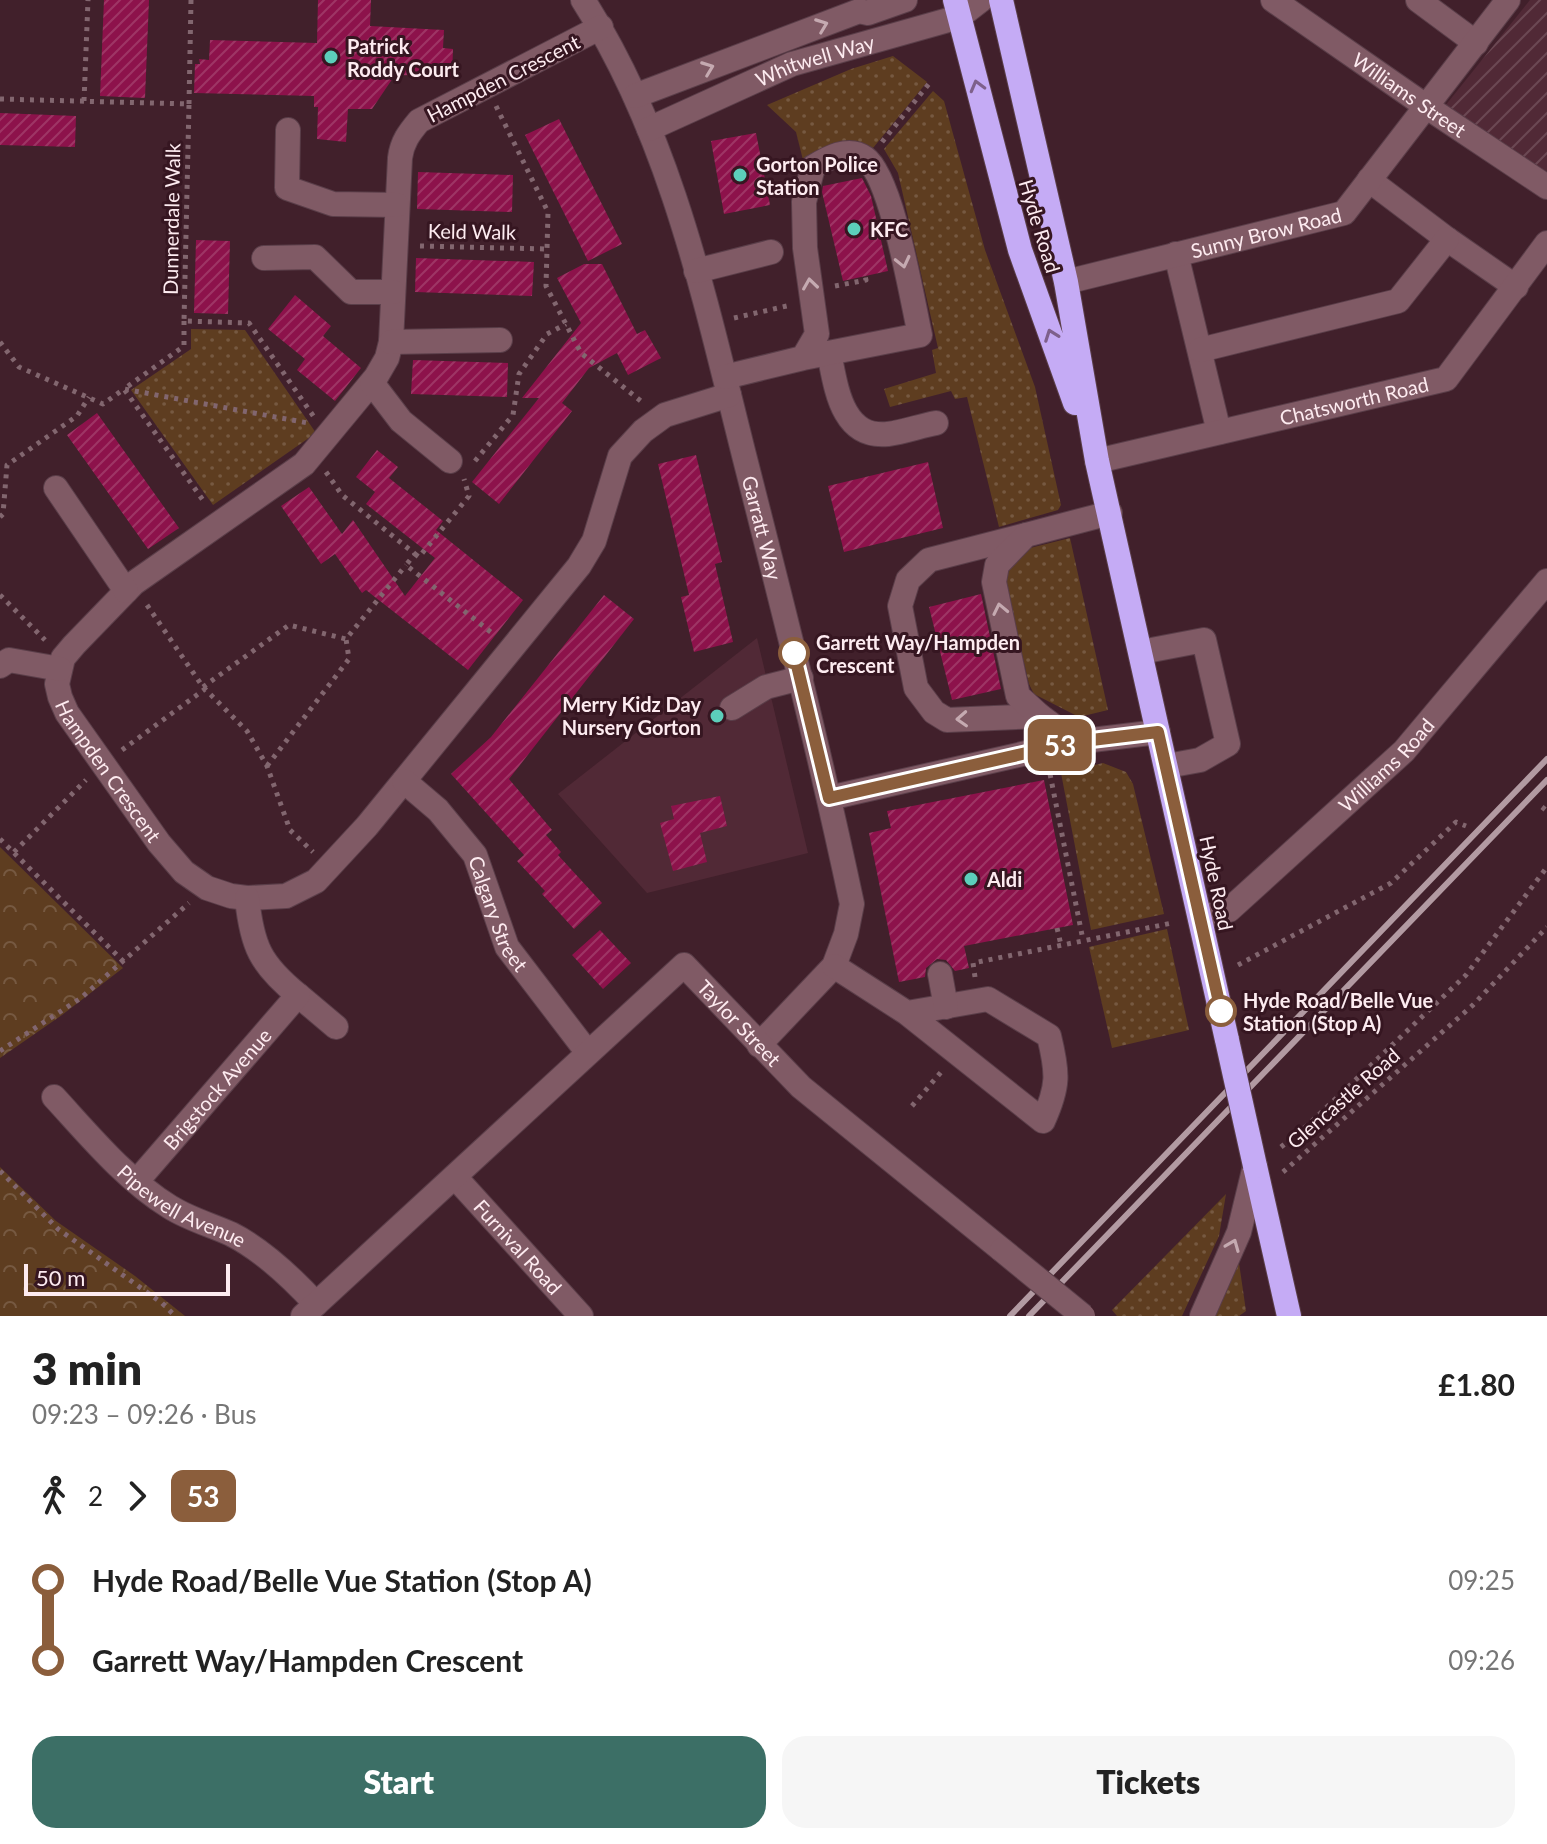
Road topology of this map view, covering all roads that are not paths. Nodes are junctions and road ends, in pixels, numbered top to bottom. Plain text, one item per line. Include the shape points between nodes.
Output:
1 (583, 0) edge
2 (905, 0) edge
3 (981, 0) edge
4 (1001, 0) edge
5 (1273, 0) edge
6 (1418, 0) edge
7 (1508, 0) edge
8 (861, 5) edge
9 (957, 8) edge
10 (601, 27) junction
11 (1476, 43) junction
12 (635, 96) junction
13 (1427, 107) junction
14 (649, 129) junction
15 (288, 130) dead end
16 (1369, 180) junction
17 (1547, 187) edge
18 (397, 205) junction
19 (1447, 239) junction
20 (1547, 243) edge
21 (771, 252) dead end
22 (1176, 254) junction
23 (264, 258) dead end
24 (696, 271) junction
25 (1066, 282) junction
26 (1516, 287) junction
27 (393, 292) junction
28 (500, 340) dead end
29 (391, 342) junction
30 (1200, 350) junction
31 (829, 353) junction
32 (803, 358) junction
33 (372, 383) junction
34 (727, 386) junction
35 (936, 423) dead end
36 (1219, 432) junction
37 (1097, 461) junction
38 (462, 467) road end
39 (56, 488) dead end
40 (1110, 513) junction
41 (1026, 535) junction
42 (1547, 581) edge
43 (129, 588) junction
44 (1141, 652) junction
45 (61, 663) junction
46 (0, 666) edge
47 (801, 678) junction
48 (732, 708) dead end
49 (1040, 716) junction
50 (1158, 732) junction
51 (1075, 742) junction
52 (1167, 766) junction
53 (404, 781) junction
54 (829, 798) junction
55 (247, 898) junction
56 (1200, 918) junction
57 (834, 966) junction
58 (940, 974) dead end
59 (298, 995) junction
60 (946, 1007) junction
61 (907, 1013) junction
62 (336, 1027) dead end
63 (759, 1045) junction
64 (588, 1053) junction
65 (54, 1097) dead end
66 (1255, 1166) junction
67 (455, 1177) junction
68 (137, 1181) junction
69 (310, 1310) edge
70 (581, 1316) edge
71 (1083, 1316) edge
72 (1202, 1316) edge
73 (1289, 1316) edge

1 - 10 street, Garratt Way
2 - 8 street, Whitwell Way via 868,13
3 - 9 street, Whitwell Way
4 - 25 highway, Hyde Road
5 - 13 street, Williams Street
6 - 11 street
7 - 11 street, Sunny Brow Road
12 -> 8 street, Whitwell Way
9 - 14 street, Whitwell Way via 792,64
37 -> 9 highway, Hyde Road via 1020,250
10 - 12 street, Garratt Way
10 - 18 street, Hampden Crescent via 419,121 402,145
11 - 13 street, Sunny Brow Road
12 - 14 street, Garratt Way
13 - 16 street, Sunny Brow Road
13 - 17 street, Williams Street
14 - 24 street, Garratt Way
15 - 18 street via 287,188 333,204
16 - 19 street
16 - 22 street, Sunny Brow Road via 1344,213
18 - 27 street, Hampden Crescent
19 - 26 street
19 - 30 street via 1398,301
20 - 26 street, Chatsworth Road
21 - 24 street
22 - 25 street, Sunny Brow Road
22 - 30 street
23 - 27 street via 315,257 351,292
24 - 34 street, Garratt Way
25 - 37 highway, Hyde Road
26 - 36 street, Chatsworth Road via 1446,379
27 - 29 street, Hampden Crescent
28 - 29 street
29 - 33 street, Hampden Crescent
30 - 36 street
31 - 32 street, Hampden Crescent
32 -> 31 street, Hampden Crescent via 817,334 804,202 813,167 837,153 868,160 887,195 920,335
31 - 35 street via 842,407 856,427 888,434
32 - 34 street, Hampden Crescent
33 - 38 street via 401,421
33 - 43 street, Hampden Crescent via 314,454
34 - 47 street, Garratt Way
34 - 53 street, Hampden Crescent via 665,415 620,456 594,541 579,566
36 - 37 street, Chatsworth Road
37 - 40 highway, Hyde Road
39 - 43 street
40 - 41 street
40 - 44 highway, Hyde Road
49 -> 41 street via 1018,696 994,582 997,565
49 -> 41 street via 947,720 934,712 916,688 900,606 908,580 929,560
42 - 56 street, Williams Road via 1404,751 1229,910
43 - 45 street, Hampden Crescent
44 - 50 highway, Hyde Road
44 - 52 street via 1204,640 1228,744 1200,760
45 - 46 street via 9,660
45 - 55 street, Hampden Crescent via 57,684 67,713 177,866 201,885
47 - 48 street via 766,687
47 - 54 street, Garratt Way
49 - 51 street
50 - 51 street
50 - 52 highway, Hyde Road
51 - 54 street
52 - 56 highway, Hyde Road
53 - 55 street, Hampden Crescent via 316,881 286,896
53 - 64 street, Calgary Street via 438,810 475,855 507,947
54 - 57 street, Garratt Way via 852,904
55 - 59 street via 251,934 261,954
56 - 66 highway, Hyde Road, bridge
57 - 61 street
57 - 63 street, Garratt Way
58 - 60 street
59 - 62 street
59 - 68 street, Brigstock Avenue
60 - 61 street
60 - 61 street via 988,999 1049,1036 1057,1070 1053,1100 1043,1121
63 - 64 street, Taylor Street via 684,965
63 - 71 street, Taylor Street, bridge via 801,1087
64 - 67 street, Taylor Street
65 - 68 street, Pipewell Avenue
72 -> 66 street via 1239,1232
66 - 73 highway, Hyde Road
67 - 69 street, Taylor Street
67 - 70 street, Furnival Road
68 - 69 street, Pipewell Avenue via 171,1207 255,1249 301,1287

